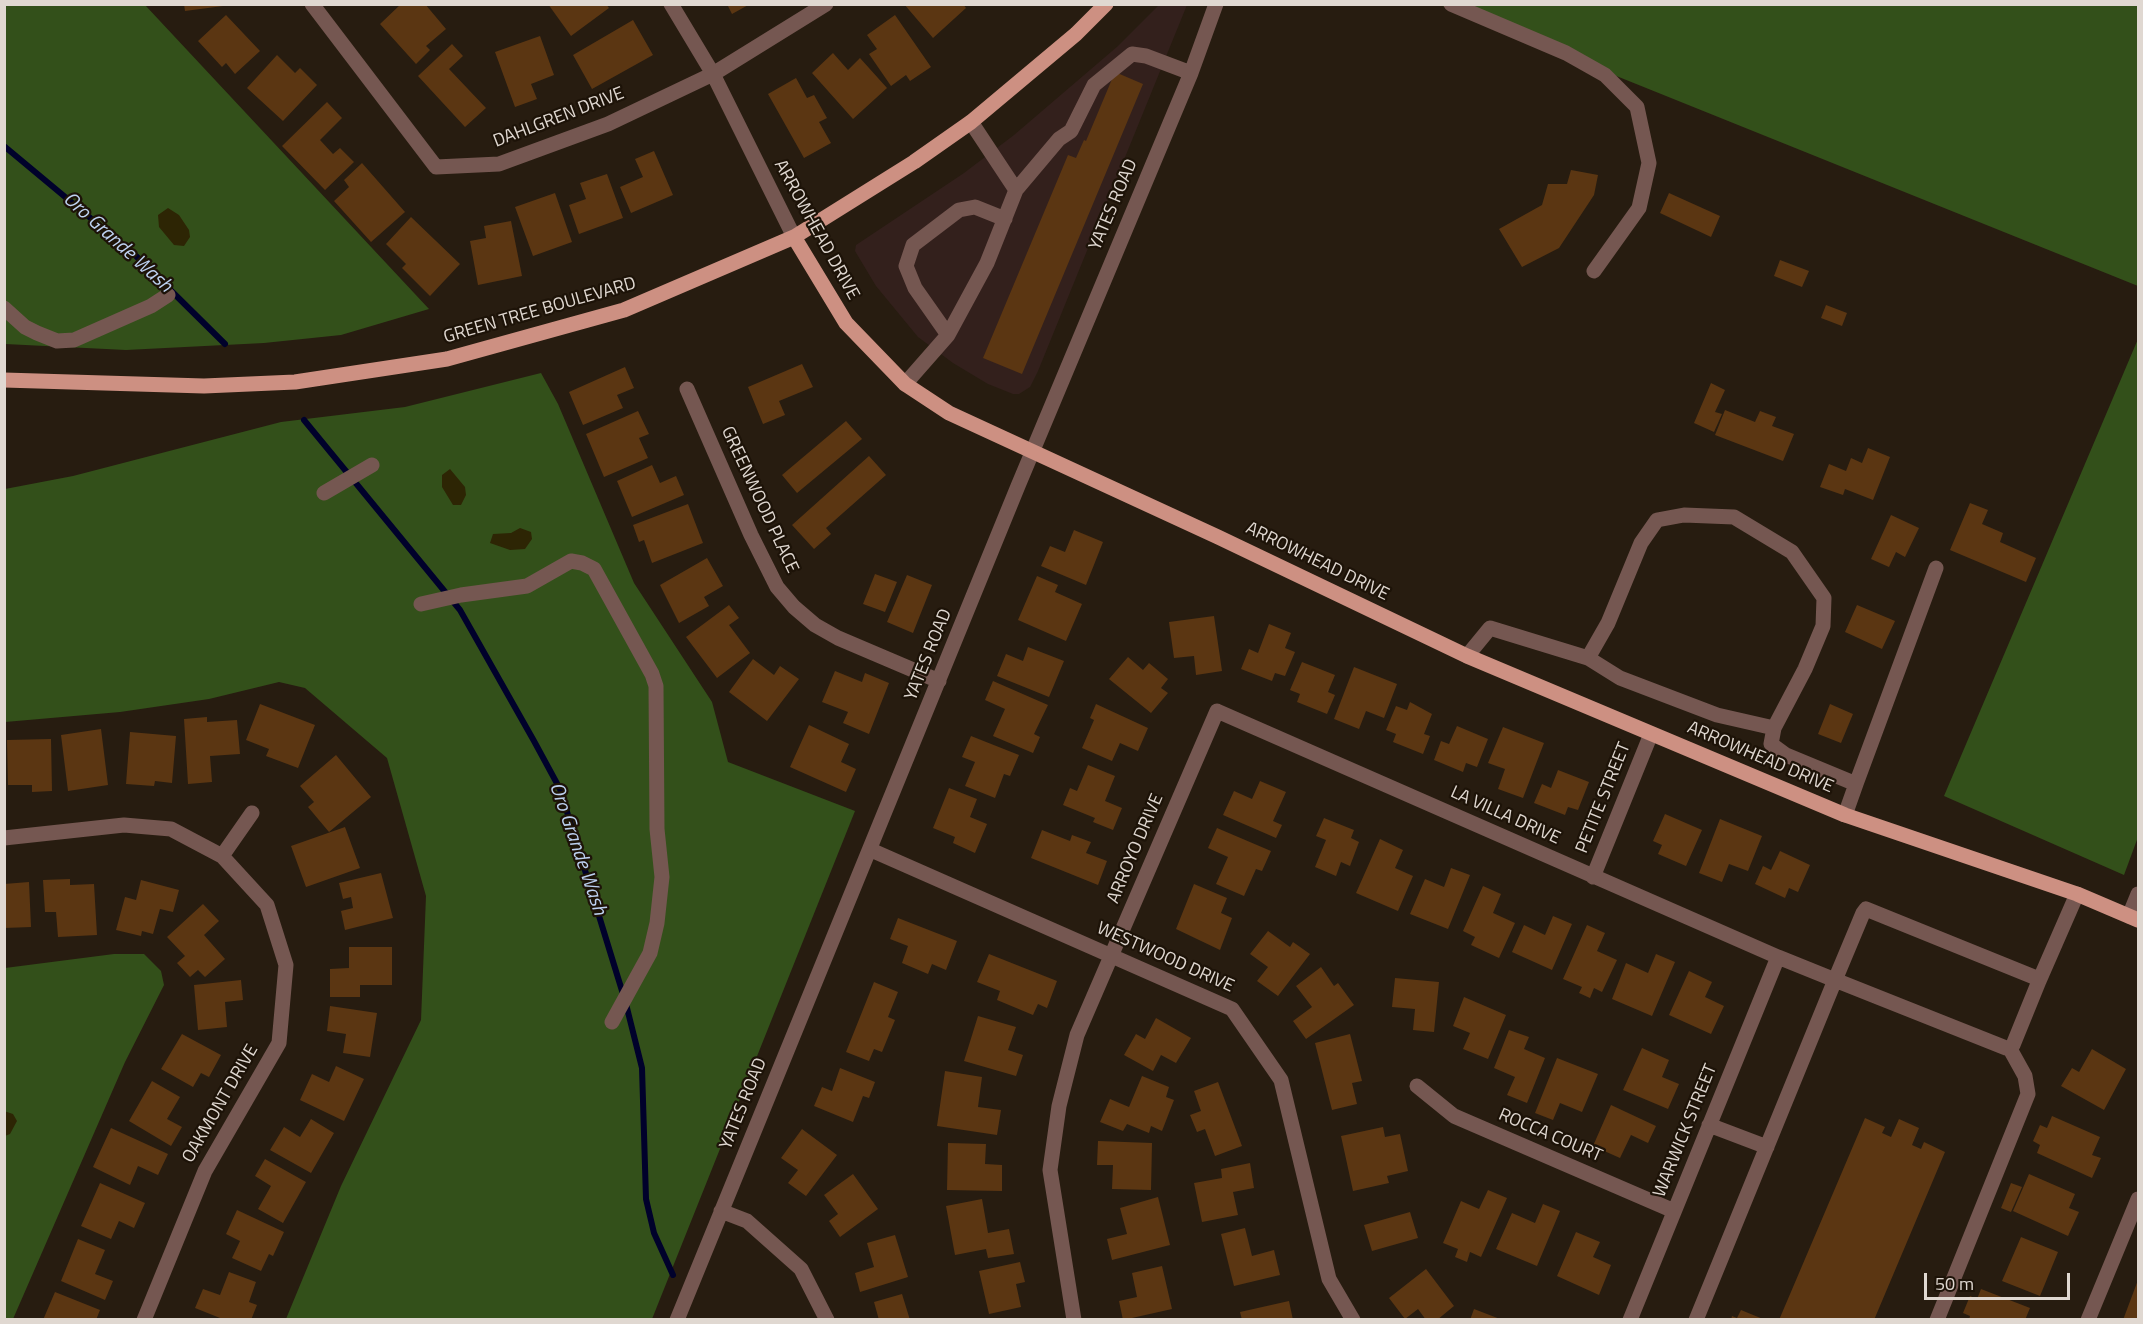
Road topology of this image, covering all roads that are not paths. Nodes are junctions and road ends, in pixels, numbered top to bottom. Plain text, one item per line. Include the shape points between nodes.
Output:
1 (312, 4) edge
2 (670, 4) edge
3 (826, 4) edge
4 (1106, 4) edge
5 (1216, 4) edge
6 (1451, 4) edge
7 (1191, 73) junction
8 (713, 74) junction
9 (971, 122) junction
10 (1016, 190) junction
11 (1005, 219) junction
12 (794, 237) junction
13 (1594, 272) dead end
14 (168, 295) dead end
15 (4, 308) edge
16 (948, 335) junction
17 (4, 380) edge
18 (905, 384) junction
19 (687, 389) dead end
20 (1032, 452) junction
21 (372, 465) dead end
22 (324, 493) dead end
23 (1936, 568) dead end
24 (421, 604) dead end
25 (1467, 656) junction
26 (1588, 658) junction
27 (939, 681) junction
28 (1217, 711) joint
29 (1773, 728) junction
30 (1651, 734) junction
31 (1856, 784) junction
32 (252, 813) dead end
33 (1845, 815) junction
34 (4, 838) edge
35 (871, 850) junction
36 (222, 856) junction
37 (1593, 877) junction
38 (2077, 894) junction
39 (2139, 894) edge
40 (2134, 918) edge
41 (1112, 955) junction
42 (1778, 957) junction
43 (1835, 980) junction
44 (2038, 981) junction
45 (612, 1022) dead end
46 (2010, 1049) junction
47 (1417, 1086) dead end
48 (1709, 1125) junction
49 (1767, 1147) junction
50 (2139, 1199) edge
51 (722, 1210) junction
52 (1674, 1211) junction
53 (144, 1320) edge
54 (677, 1320) edge
55 (827, 1320) edge
56 (1074, 1320) edge
57 (1353, 1320) edge
58 (1630, 1320) edge
59 (1696, 1320) edge
60 (1937, 1320) edge
61 (2088, 1320) edge

1 - 8 street, DAHLGREN DRIVE via 436,167 500,164 608,124
2 - 8 street, ARROWHEAD DRIVE
3 - 8 street
4 - 9 main road, GREEN TREE BOULEVARD
5 - 7 street, YATES ROAD
6 - 13 street via 1566,53 1605,75 1636,107 1649,163 1639,208
7 - 10 street via 1132,54 1094,85 1071,131 1059,139
7 - 20 street, YATES ROAD
8 - 12 street, ARROWHEAD DRIVE
9 - 10 street
9 - 12 main road, GREEN TREE BOULEVARD
10 - 11 street
11 - 16 street via 974,290
11 - 16 street via 975,207 959,210 913,245 906,266 915,288
12 - 17 main road, GREEN TREE BOULEVARD via 624,310 447,359 284,382 204,386
12 - 18 main road, ARROWHEAD DRIVE via 846,323
14 - 15 street via 74,340 57,341 37,333
16 - 18 street
18 - 20 main road, ARROWHEAD DRIVE via 949,413
19 - 27 street, GREENWOOD PLACE via 751,536 777,587 794,607 838,638
20 - 25 main road, ARROWHEAD DRIVE
20 - 27 street, YATES ROAD
21 - 22 street
23 - 31 street
24 - 45 street via 526,586 571,561 582,562 594,569 652,674 656,686 657,829 662,877 657,922 650,953
25 - 26 street via 1490,628
25 - 30 main road, ARROWHEAD DRIVE
26 - 29 street via 1620,678 1717,715
26 - 29 street via 1608,623 1641,543 1657,520 1684,515 1734,517 1792,552 1824,598 1823,626
27 - 35 street, YATES ROAD
28 - 37 street, LA VILLA DRIVE
28 - 41 street, ARROYO DRIVE
29 - 31 street via 1771,744 1786,755
30 - 33 main road, ARROWHEAD DRIVE
30 - 37 street, PETITE STREET
31 - 33 street
32 - 36 street
33 - 38 main road, ARROWHEAD DRIVE
34 - 36 street, OAKMONT DRIVE via 124,825 171,829
35 - 41 street, WESTWOOD DRIVE
35 - 51 street, YATES ROAD
36 - 53 street, OAKMONT DRIVE via 267,905 286,965 279,1043 205,1171
37 - 42 street, LA VILLA DRIVE
38 - 40 main road, ARROWHEAD DRIVE
38 - 44 street
39 - 40 street
41 - 56 street, ARROYO DRIVE via 1077,1035 1059,1106 1050,1170
41 - 57 street, WESTWOOD DRIVE via 1232,1009 1281,1080 1329,1279
42 - 43 street, LA VILLA DRIVE
42 - 48 street, WARWICK STREET
43 - 44 street via 1863,913 1871,909
43 - 46 street, LA VILLA DRIVE
43 - 49 street
44 - 46 street
46 - 60 street via 2025,1076 2028,1094
47 - 52 street, ROCCA COURT via 1454,1116
48 - 49 street
48 - 52 street, WARWICK STREET
49 - 59 street
50 - 61 street
51 - 54 street, YATES ROAD
51 - 55 street via 747,1221 801,1269
52 - 58 street, WARWICK STREET

